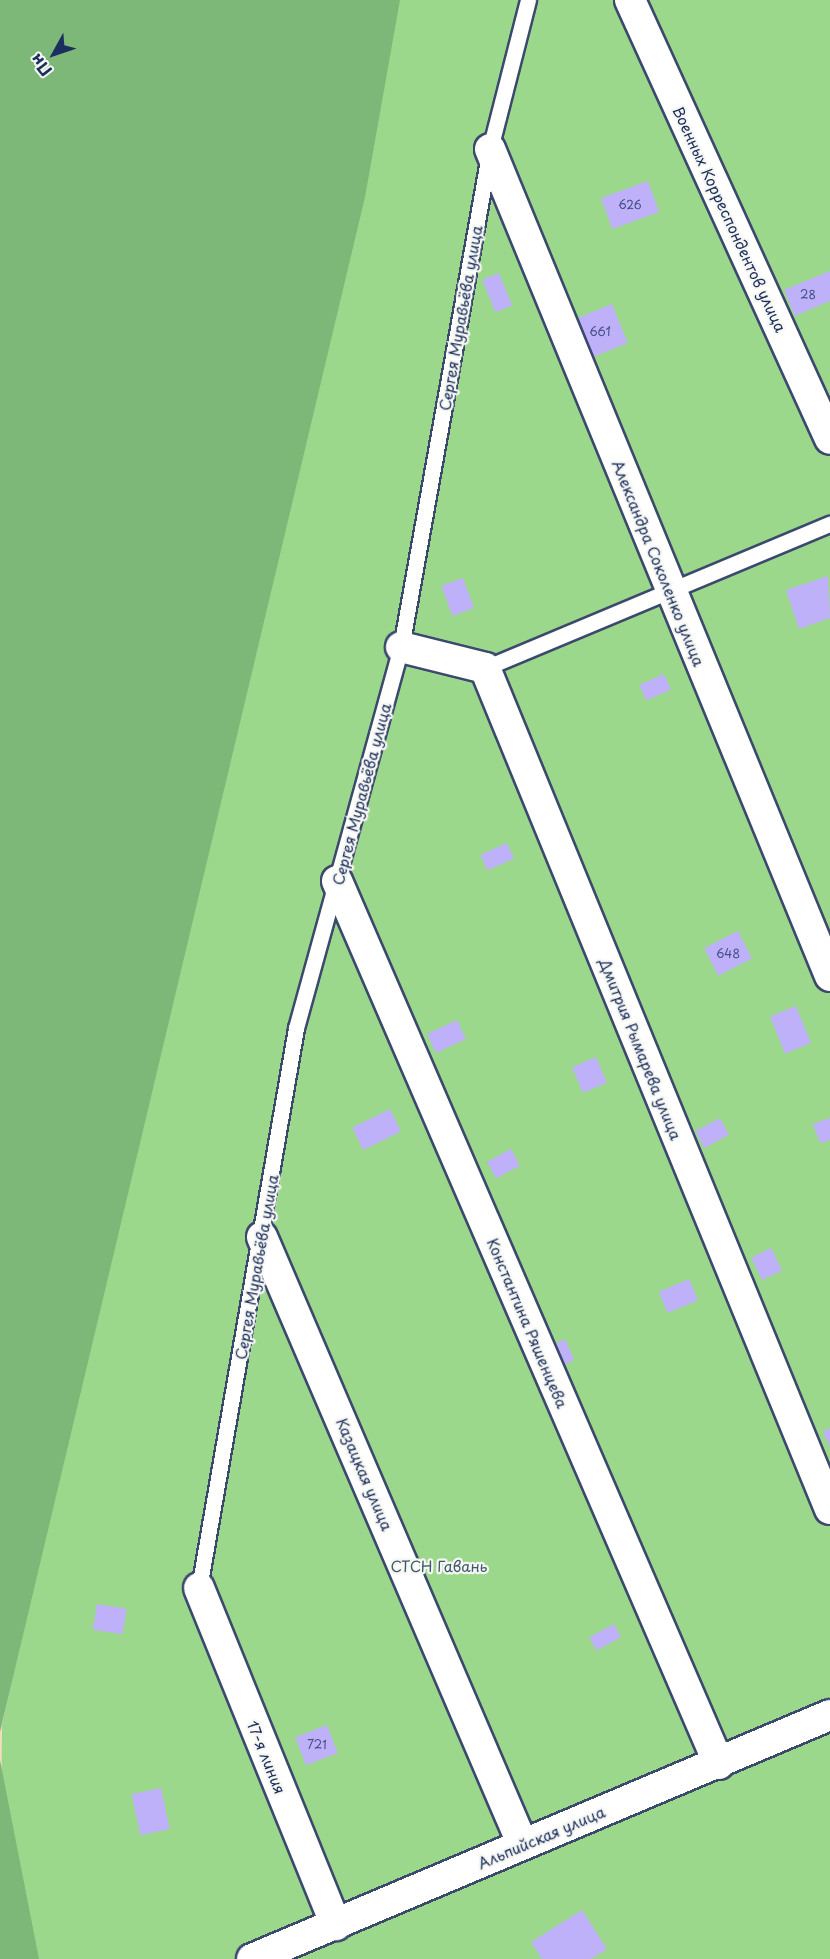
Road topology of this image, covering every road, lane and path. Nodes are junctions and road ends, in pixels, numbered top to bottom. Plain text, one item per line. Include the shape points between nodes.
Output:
1 (528, 0) edge
2 (630, 0) edge
3 (490, 149) junction
4 (830, 439) edge
5 (830, 524) edge
6 (669, 588) junction
7 (401, 647) junction
8 (485, 668) junction
9 (337, 881) junction
10 (830, 976) edge
11 (262, 1237) junction
12 (830, 1509) edge
13 (199, 1588) joint
14 (830, 1715) edge
15 (719, 1764) junction
16 (522, 1843) junction
17 (336, 1925) junction
18 (252, 1959) edge

1 - 3 lane, Сергея Муравьёва улица
2 - 4 street, Военных Корреспондентов улица
3 - 6 street, Александра Соколенко улица
3 - 7 lane, Сергея Муравьёва улица
5 - 6 lane
6 - 8 lane
6 - 10 street, Александра Соколенко улица
7 - 8 street
7 - 9 lane, Сергея Муравьёва улица
8 - 12 street, Дмитрия Рымарева улица
9 - 11 lane, Сергея Муравьёва улица via 296,1028
9 - 15 street, Константина Ряшенцева
11 - 13 lane, Сергея Муравьёва улица
11 - 16 street, Казацкая улица
13 - 17 street, 17-я линия
14 - 15 street, Альпийская улица
15 - 16 street, Альпийская улица
16 - 17 street, Альпийская улица
17 - 18 street, Альпийская улица

